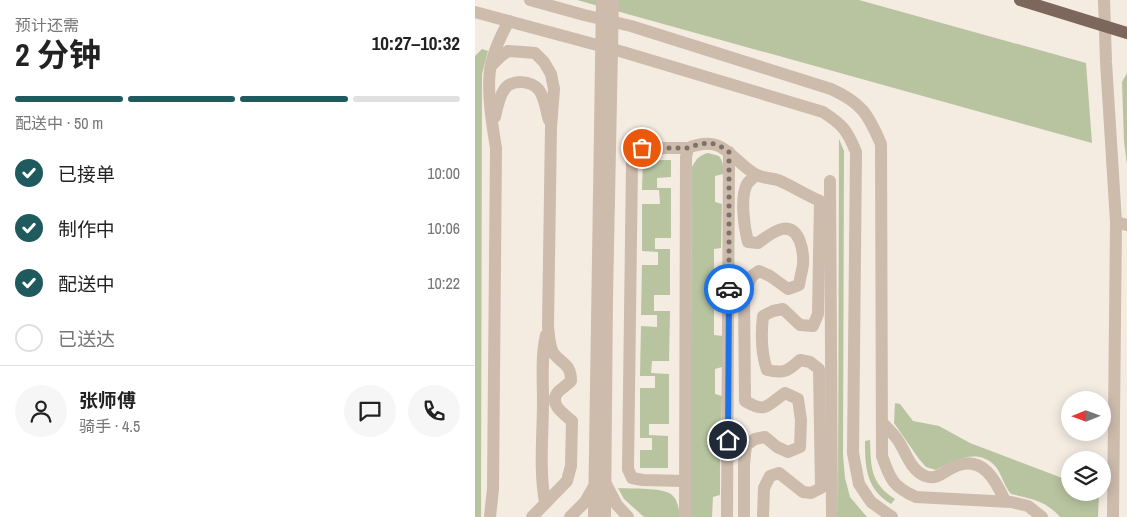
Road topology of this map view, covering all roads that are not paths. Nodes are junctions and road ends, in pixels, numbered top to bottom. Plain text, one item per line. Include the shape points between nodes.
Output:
1 (530, 0) edge
2 (602, 0) edge
3 (613, 0) edge
4 (1020, 0) edge
5 (1104, 0) edge
6 (475, 12) edge
7 (509, 21) junction
8 (1105, 26) junction
9 (1127, 33) edge
10 (491, 66) junction
11 (551, 127) junction
12 (605, 127) junction
13 (493, 129) junction
14 (688, 148) junction
15 (729, 152) junction
16 (756, 175) junction
17 (830, 181) dead end
18 (1121, 188) edge
19 (1121, 224) edge
20 (549, 326) junction
21 (882, 422) junction
22 (685, 481) junction
23 (599, 483) junction
24 (493, 488) junction
25 (1005, 501) junction
26 (545, 502) junction
27 (871, 502) junction
28 (490, 517) edge
29 (497, 517) edge
30 (532, 517) edge
31 (570, 517) edge
32 (595, 517) edge
33 (605, 517) edge
34 (628, 517) edge
35 (685, 517) edge
36 (727, 517) edge
37 (744, 517) edge
38 (763, 517) edge
39 (832, 517) edge
40 (876, 517) edge
41 (892, 517) edge
42 (1042, 517) edge
43 (1113, 517) edge

1 - 21 street via 631,26 831,89 847,96 864,111 881,144
2 - 12 street
3 - 12 street
4 - 8 main road
5 - 8 street
6 - 7 street
7 - 10 street via 499,39
7 - 27 street via 823,112 849,133 857,152 853,453 859,484
8 - 9 main road
8 - 18 street via 1106,62
10 - 11 street via 508,51 535,54 544,62 554,89
10 - 13 street
11 - 13 street via 539,90 530,83 519,82 504,90
11 - 20 street
12 - 23 street
13 - 24 street via 496,148
14 - 15 street via 711,143
14 - 22 street via 685,175
14 - 22 street via 642,148 634,154 632,162 628,469 632,478
15 - 16 street
15 - 36 street
16 - 37 street via 747,184 743,197 744,230 748,242 758,243 784,228 793,230 800,238 803,264 799,285 788,289 759,271 752,276 744,293 745,401 757,408 767,407 785,394 791,395 798,399 801,420 800,447 788,452 765,437 746,445
16 - 38 street via 777,180 820,201 819,314 813,326 800,325 783,309 763,316 761,331 767,370 789,370 800,360 811,362 819,369 821,488 811,493 803,492 779,473 770,476 763,488
17 - 39 street
18 - 19 street
19 - 43 street
20 - 26 street via 543,363
20 - 26 street via 553,353 571,373 571,381 555,399 556,406 572,421 571,466 567,481
21 - 25 street via 898,440 911,465 925,476 936,478 955,466 977,465 997,481
21 - 25 street via 882,456 889,476 902,491 916,497
22 - 35 street
23 - 31 street
23 - 32 street
23 - 33 street
23 - 34 street
24 - 28 street
24 - 29 street
25 - 42 street via 1028,506
26 - 30 street
27 - 40 street
27 - 41 street

